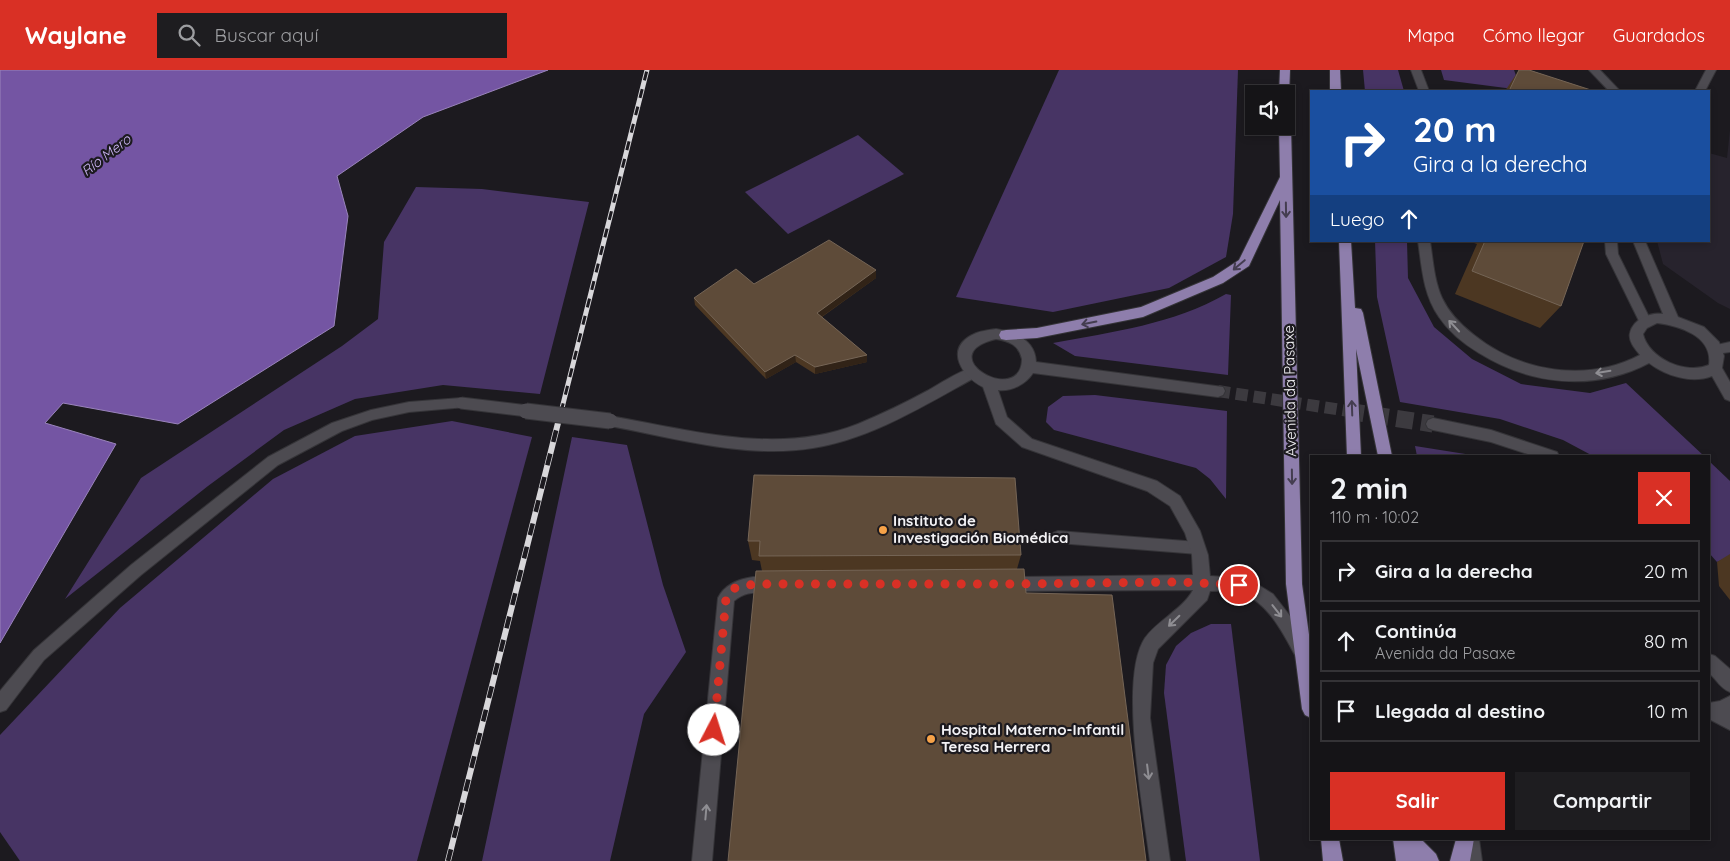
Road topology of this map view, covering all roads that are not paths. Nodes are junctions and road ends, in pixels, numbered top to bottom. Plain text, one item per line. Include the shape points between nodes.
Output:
1 (1285, 70) edge
2 (1335, 70) edge
3 (1416, 70) edge
4 (1594, 70) edge
5 (1712, 70) edge
6 (1285, 85) edge
7 (1336, 90) edge
8 (1424, 90) edge
9 (1614, 90) edge
10 (1701, 90) edge
11 (1285, 135) edge
12 (1286, 176) junction
13 (1345, 242) edge
14 (1424, 242) edge
15 (1610, 242) edge
16 (1639, 242) edge
17 (1347, 271) junction
18 (1672, 319) junction
19 (1645, 321) junction
20 (1006, 335) junction
21 (1723, 348) edge
22 (1648, 356) junction
23 (1029, 367) junction
24 (1715, 368) junction
25 (971, 373) junction
26 (990, 383) junction
27 (1218, 391) tunnel mouth
28 (1730, 395) edge
29 (1434, 424) tunnel mouth
30 (1354, 455) edge
31 (1385, 455) edge
32 (1549, 455) edge
33 (1058, 536) dead end
34 (1198, 548) junction
35 (788, 584) edge
36 (991, 584) edge
37 (1202, 584) junction
38 (1304, 655) junction
39 (1710, 663) edge
40 (1730, 684) edge
41 (1310, 701) edge
42 (0, 704) edge
43 (1718, 709) edge
44 (1730, 721) edge
45 (1330, 840) edge
46 (1402, 840) edge
47 (1409, 840) edge
48 (1465, 840) edge
49 (1470, 840) edge
50 (702, 861) edge
51 (1160, 861) edge
52 (1333, 861) edge
53 (1406, 861) edge
54 (1429, 861) edge
55 (1460, 861) edge
56 (1472, 861) edge

1 - 6 main road
2 - 7 main road
3 - 8 street
4 - 9 lane
5 - 10 street
11 - 12 main road, Avenida da Pasaxe
12 -> 20 main road via 1244,263 1218,280 1143,312 1037,333
12 -> 38 main road, Avenida da Pasaxe via 1294,584
13 - 17 main road
22 -> 14 street via 1623,369 1573,376 1531,371 1494,356 1463,336 1446,317 1435,298
15 - 19 lane via 1612,254
16 - 18 street
30 -> 17 main road
17 - 31 main road
18 - 19 street
18 - 21 street via 1696,329
19 - 22 street via 1639,327 1637,338
20 - 23 street via 1023,345 1030,359
20 - 25 street via 986,335 970,343 964,358
21 - 24 street
22 - 24 street via 1665,368 1686,374 1702,374
23 - 26 street via 1018,380
23 - 27 street
24 - 28 street
25 - 26 street
25 - 42 lane, bridge via 879,421 840,436 793,445 740,442 461,403 408,407 371,415 337,427 273,461 136,570 39,655
26 - 34 street via 1001,420 1027,443 1152,486 1175,501
29 - 32 street via 1491,436
33 - 34 lane
34 - 37 street
50 -> 35 street via 726,598 735,588 748,585
36 - 37 street, Avenida da Pasaxe
37 -> 38 street, Avenida da Pasaxe via 1239,585 1267,598
37 -> 51 street via 1201,595 1151,644 1144,663 1141,718
38 - 41 main road, Avenida da Pasaxe
39 - 40 street
43 - 44 street
45 - 52 main road
46 - 53 main road
47 - 54 main road
48 - 55 main road
49 - 56 street

